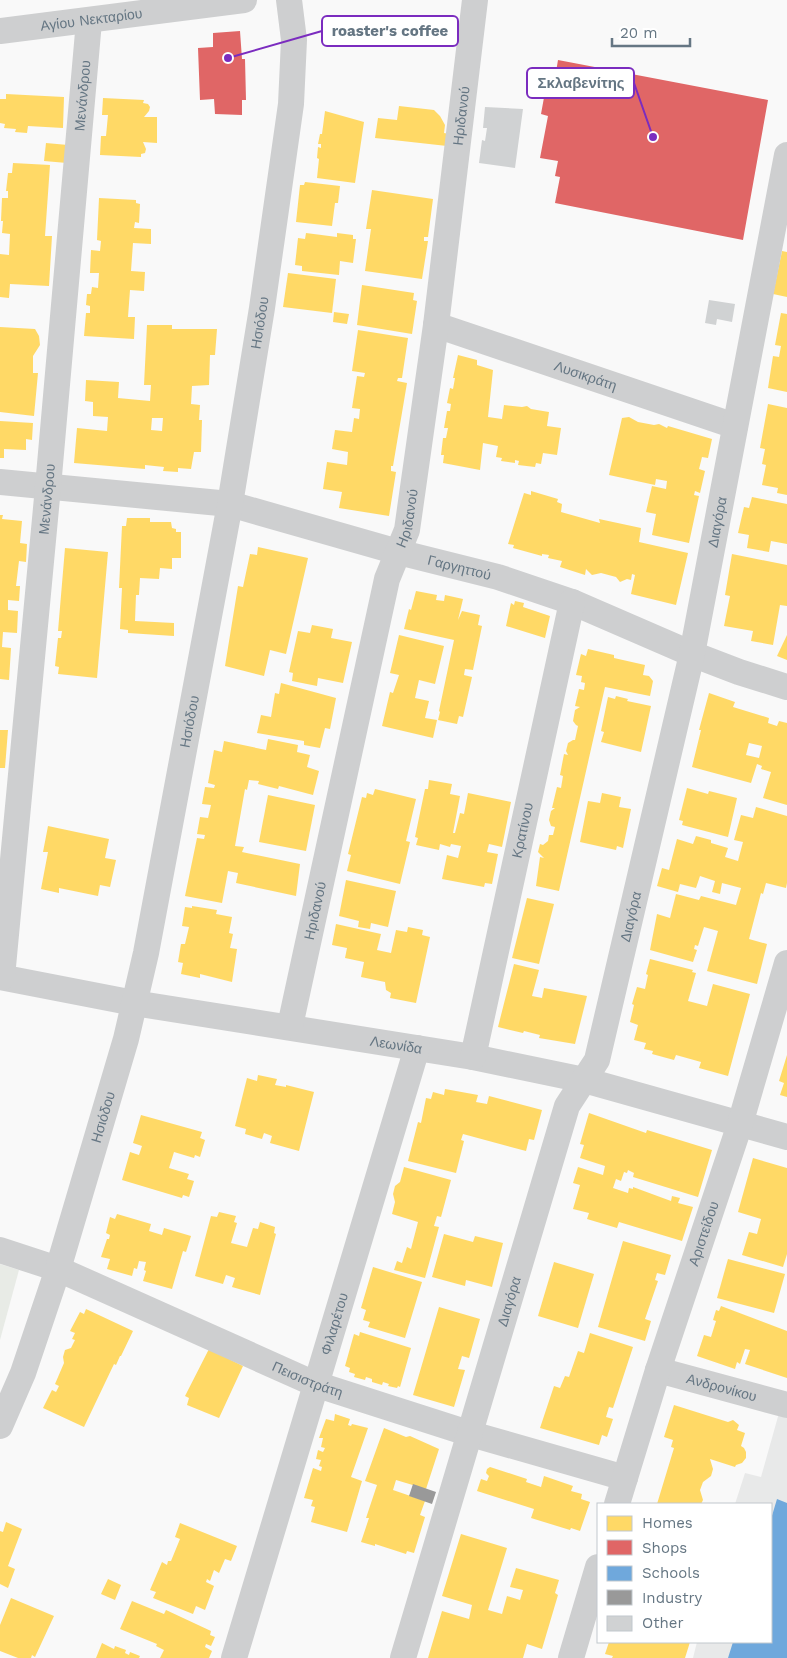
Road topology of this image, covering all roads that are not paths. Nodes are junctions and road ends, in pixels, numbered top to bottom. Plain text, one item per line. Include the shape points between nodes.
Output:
1 (244, 0) edge
2 (289, 0) edge
3 (476, 0) edge
4 (89, 20) junction
5 (0, 31) edge
6 (787, 155) edge
7 (781, 220) edge
8 (436, 325) junction
9 (735, 426) junction
10 (0, 482) edge
11 (48, 487) junction
12 (230, 504) junction
13 (398, 552) junction
14 (572, 602) junction
15 (692, 654) junction
16 (787, 687) edge
17 (787, 963) edge
18 (1, 977) edge
19 (134, 1002) junction
20 (290, 1026) junction
21 (417, 1048) junction
22 (473, 1057) junction
23 (584, 1080) junction
24 (740, 1124) junction
25 (787, 1138) edge
26 (0, 1250) edge
27 (58, 1269) junction
28 (658, 1370) junction
29 (315, 1384) junction
30 (787, 1404) edge
31 (0, 1426) edge
32 (471, 1434) junction
33 (625, 1478) junction
34 (617, 1503) edge
35 (597, 1570) edge
36 (234, 1658) edge
37 (403, 1658) edge
38 (571, 1658) edge

1 - 4 street, Αγίου Νεκταρίου
2 - 12 street, Ησιόδου via 294,40 291,104
3 - 8 street, Ηριδανού
4 - 5 street, Αγίου Νεκταρίου
4 - 11 street, Μενάνδρου
6 - 7 street, Διαγόρα
7 - 9 street, Διαγόρα
8 - 9 street, Λυσικράτη
8 - 13 street, Ηριδανού via 408,530
9 - 15 street, Διαγόρα
10 - 11 street, Γαργηττού
11 - 12 street, Γαργηττού
11 - 18 street, Μενάνδρου
12 - 13 street, Γαργηττού
12 - 19 street, Ησιόδου via 146,953
13 - 14 street, Γαργηττού via 498,577
13 - 20 street, Ηριδανού via 387,579
14 - 15 street, Γαργηττού
14 - 22 street, Κρατίνου
15 - 16 street, Γαργηττού
15 - 23 street, Διαγόρα via 597,1060
17 - 24 street, Αριστείδου
18 - 19 street, Λεωνίδα
19 - 20 street, Λεωνίδα
19 - 27 street, Ησιόδου
20 - 21 street, Λεωνίδα
21 - 22 street, Λεωνίδα
21 - 29 street, Φιλαρέτου
22 - 23 street, Λεωνίδα
23 - 24 street, Λεωνίδα
23 - 32 street, Διαγόρα via 567,1106
24 - 25 street, Λεωνίδα
24 - 28 street, Αριστείδου
26 - 27 street, Πεισιστράτη
27 - 29 street, Πεισιστράτη
27 - 31 street, Ησιόδου via 23,1373
28 - 30 street, Ανδρονίκου
28 - 33 street, Αριστείδου
29 - 32 street, Πεισιστράτη
29 - 36 street, Φιλαρέτου
32 - 33 street, Πεισιστράτη
32 - 37 street, Διαγόρα
33 - 34 street, Αριστείδου
35 - 38 street

